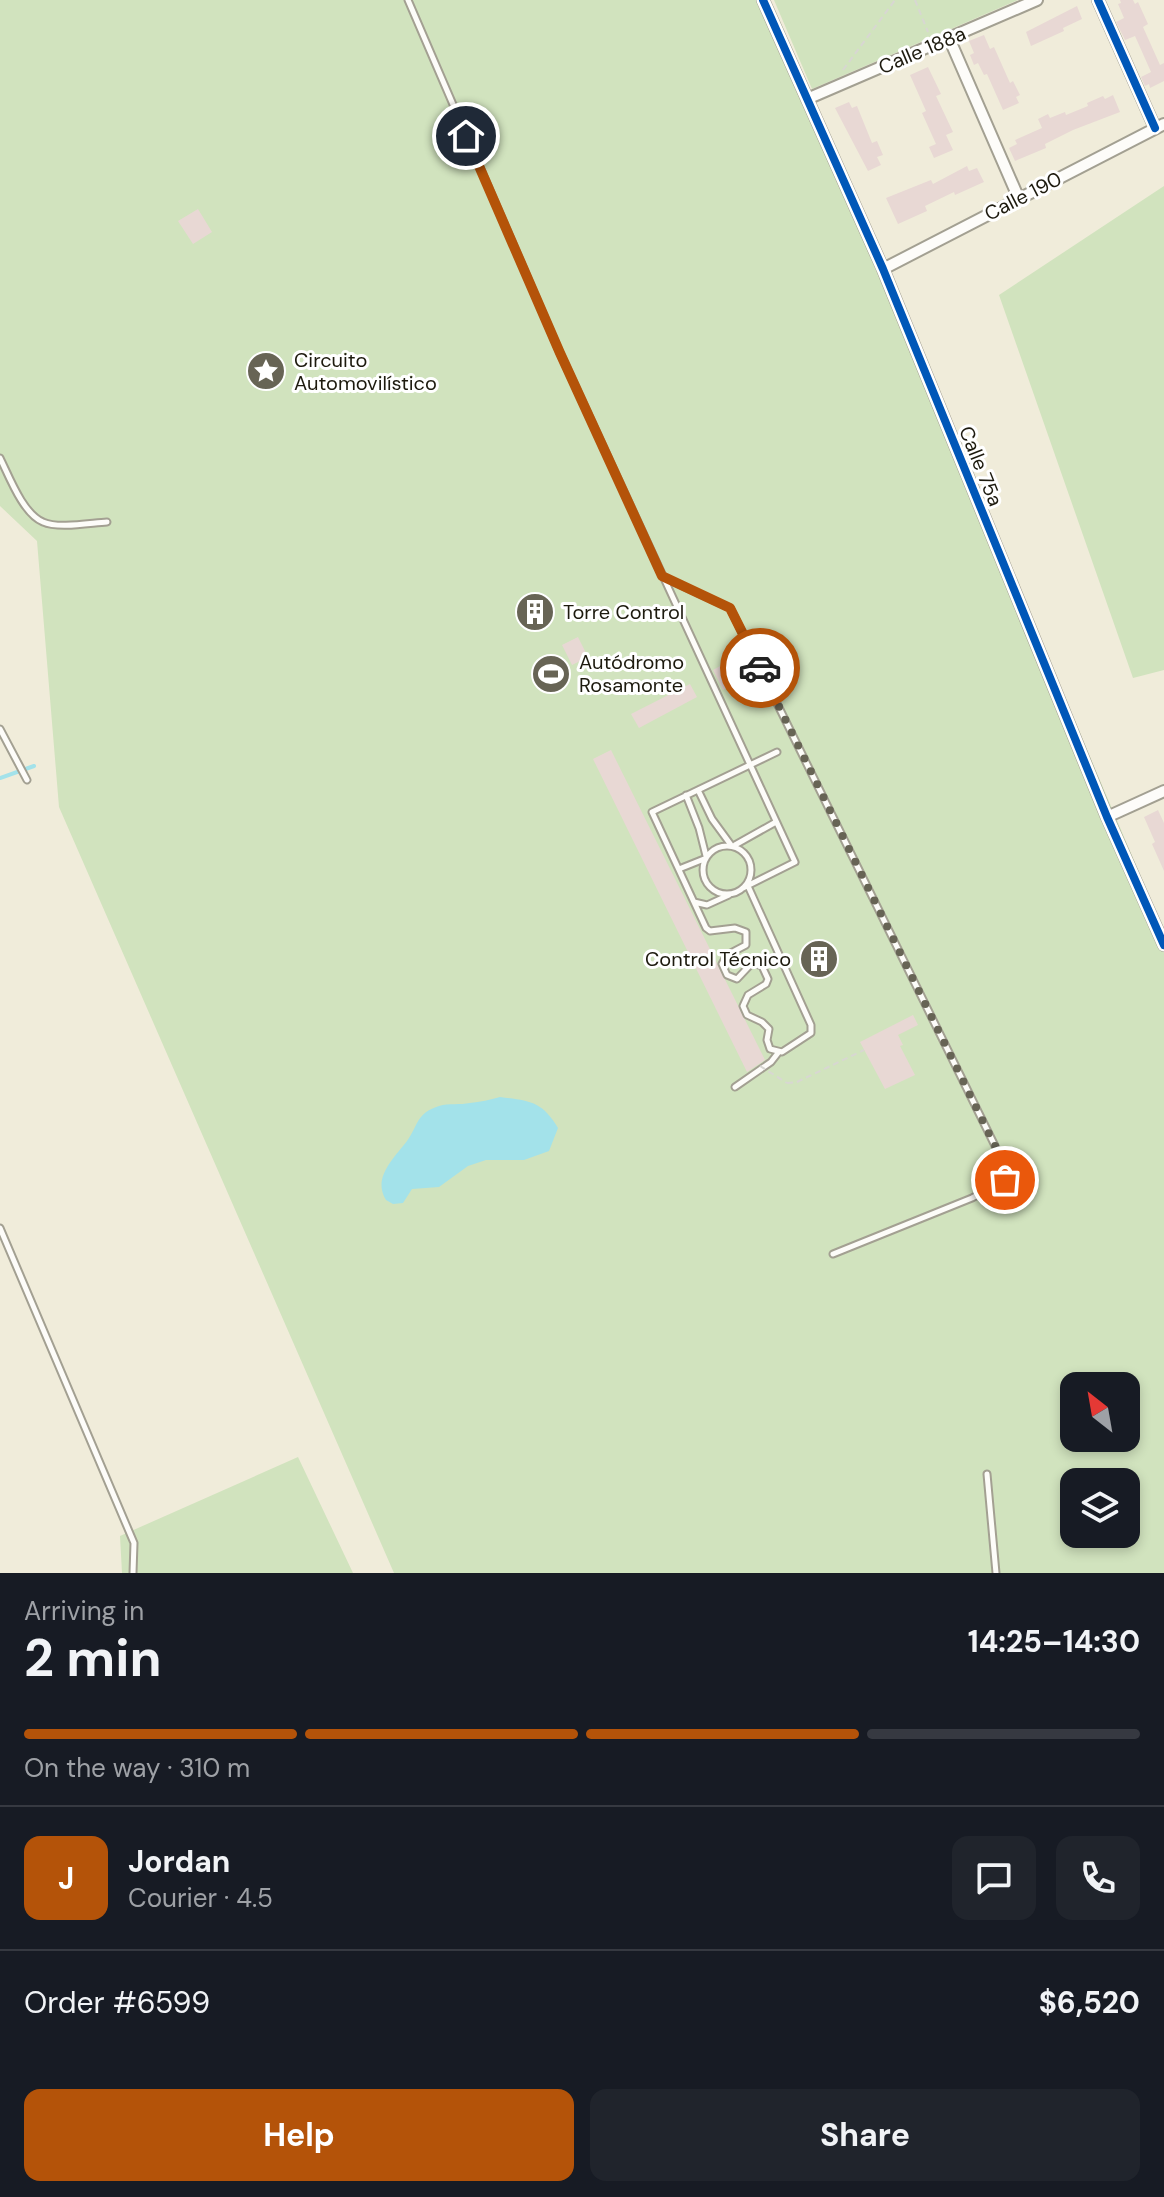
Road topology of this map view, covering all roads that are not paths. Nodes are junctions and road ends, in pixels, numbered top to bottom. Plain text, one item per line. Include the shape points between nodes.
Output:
1 (408, 0) edge
2 (763, 0) edge
3 (1037, 0) edge
4 (1098, 0) edge
5 (949, 38) junction
6 (807, 99) junction
7 (1160, 126) edge
8 (1019, 199) junction
9 (883, 269) junction
10 (0, 458) edge
11 (107, 522) dead end
12 (662, 576) junction
13 (0, 729) edge
14 (777, 752) dead end
15 (749, 765) junction
16 (27, 780) dead end
17 (698, 790) junction
18 (1164, 791) edge
19 (686, 795) junction
20 (1107, 817) junction
21 (776, 822) junction
22 (733, 845) junction
23 (705, 858) junction
24 (679, 869) junction
25 (746, 887) junction
26 (734, 893) junction
27 (693, 901) junction
28 (1164, 945) edge
29 (778, 1052) junction
30 (735, 1087) dead end
31 (0, 1228) edge
32 (833, 1254) dead end
33 (987, 1474) dead end
34 (133, 1573) edge
35 (996, 1573) edge

1 - 12 lane
2 - 6 street, Calle 75a
3 - 5 street, Calle 188a
4 - 7 street
5 - 6 street, Calle 188a
5 - 8 street
6 - 9 street, Calle 75a
7 - 8 street, Calle 190
8 - 9 street, Calle 190
9 - 20 street, Calle 75a
10 - 11 lane via 24,505 42,522
12 - 15 lane
12 - 32 lane via 730,608 1001,1158 1005,1180
13 - 16 lane
14 - 15 lane
15 - 17 lane
15 - 21 lane
17 - 19 lane
17 - 22 lane
18 - 20 street
19 - 23 lane
19 - 24 lane via 652,812
20 - 28 street, Calle 75a
21 - 22 lane
21 - 25 lane via 795,862
22 - 23 lane via 715,848
22 - 25 lane via 749,858
23 - 24 lane
23 - 26 lane via 707,884 723,894
24 - 27 lane
25 - 26 lane
25 - 29 lane via 811,1025 805,1039
26 - 27 lane via 707,905
27 - 29 lane via 710,931 746,932 746,945 722,964 727,975 737,979 752,963 762,966 766,984 748,995 743,1006 747,1015 766,1025 770,1049
29 - 30 lane
31 - 34 lane via 130,1531
33 - 35 lane

